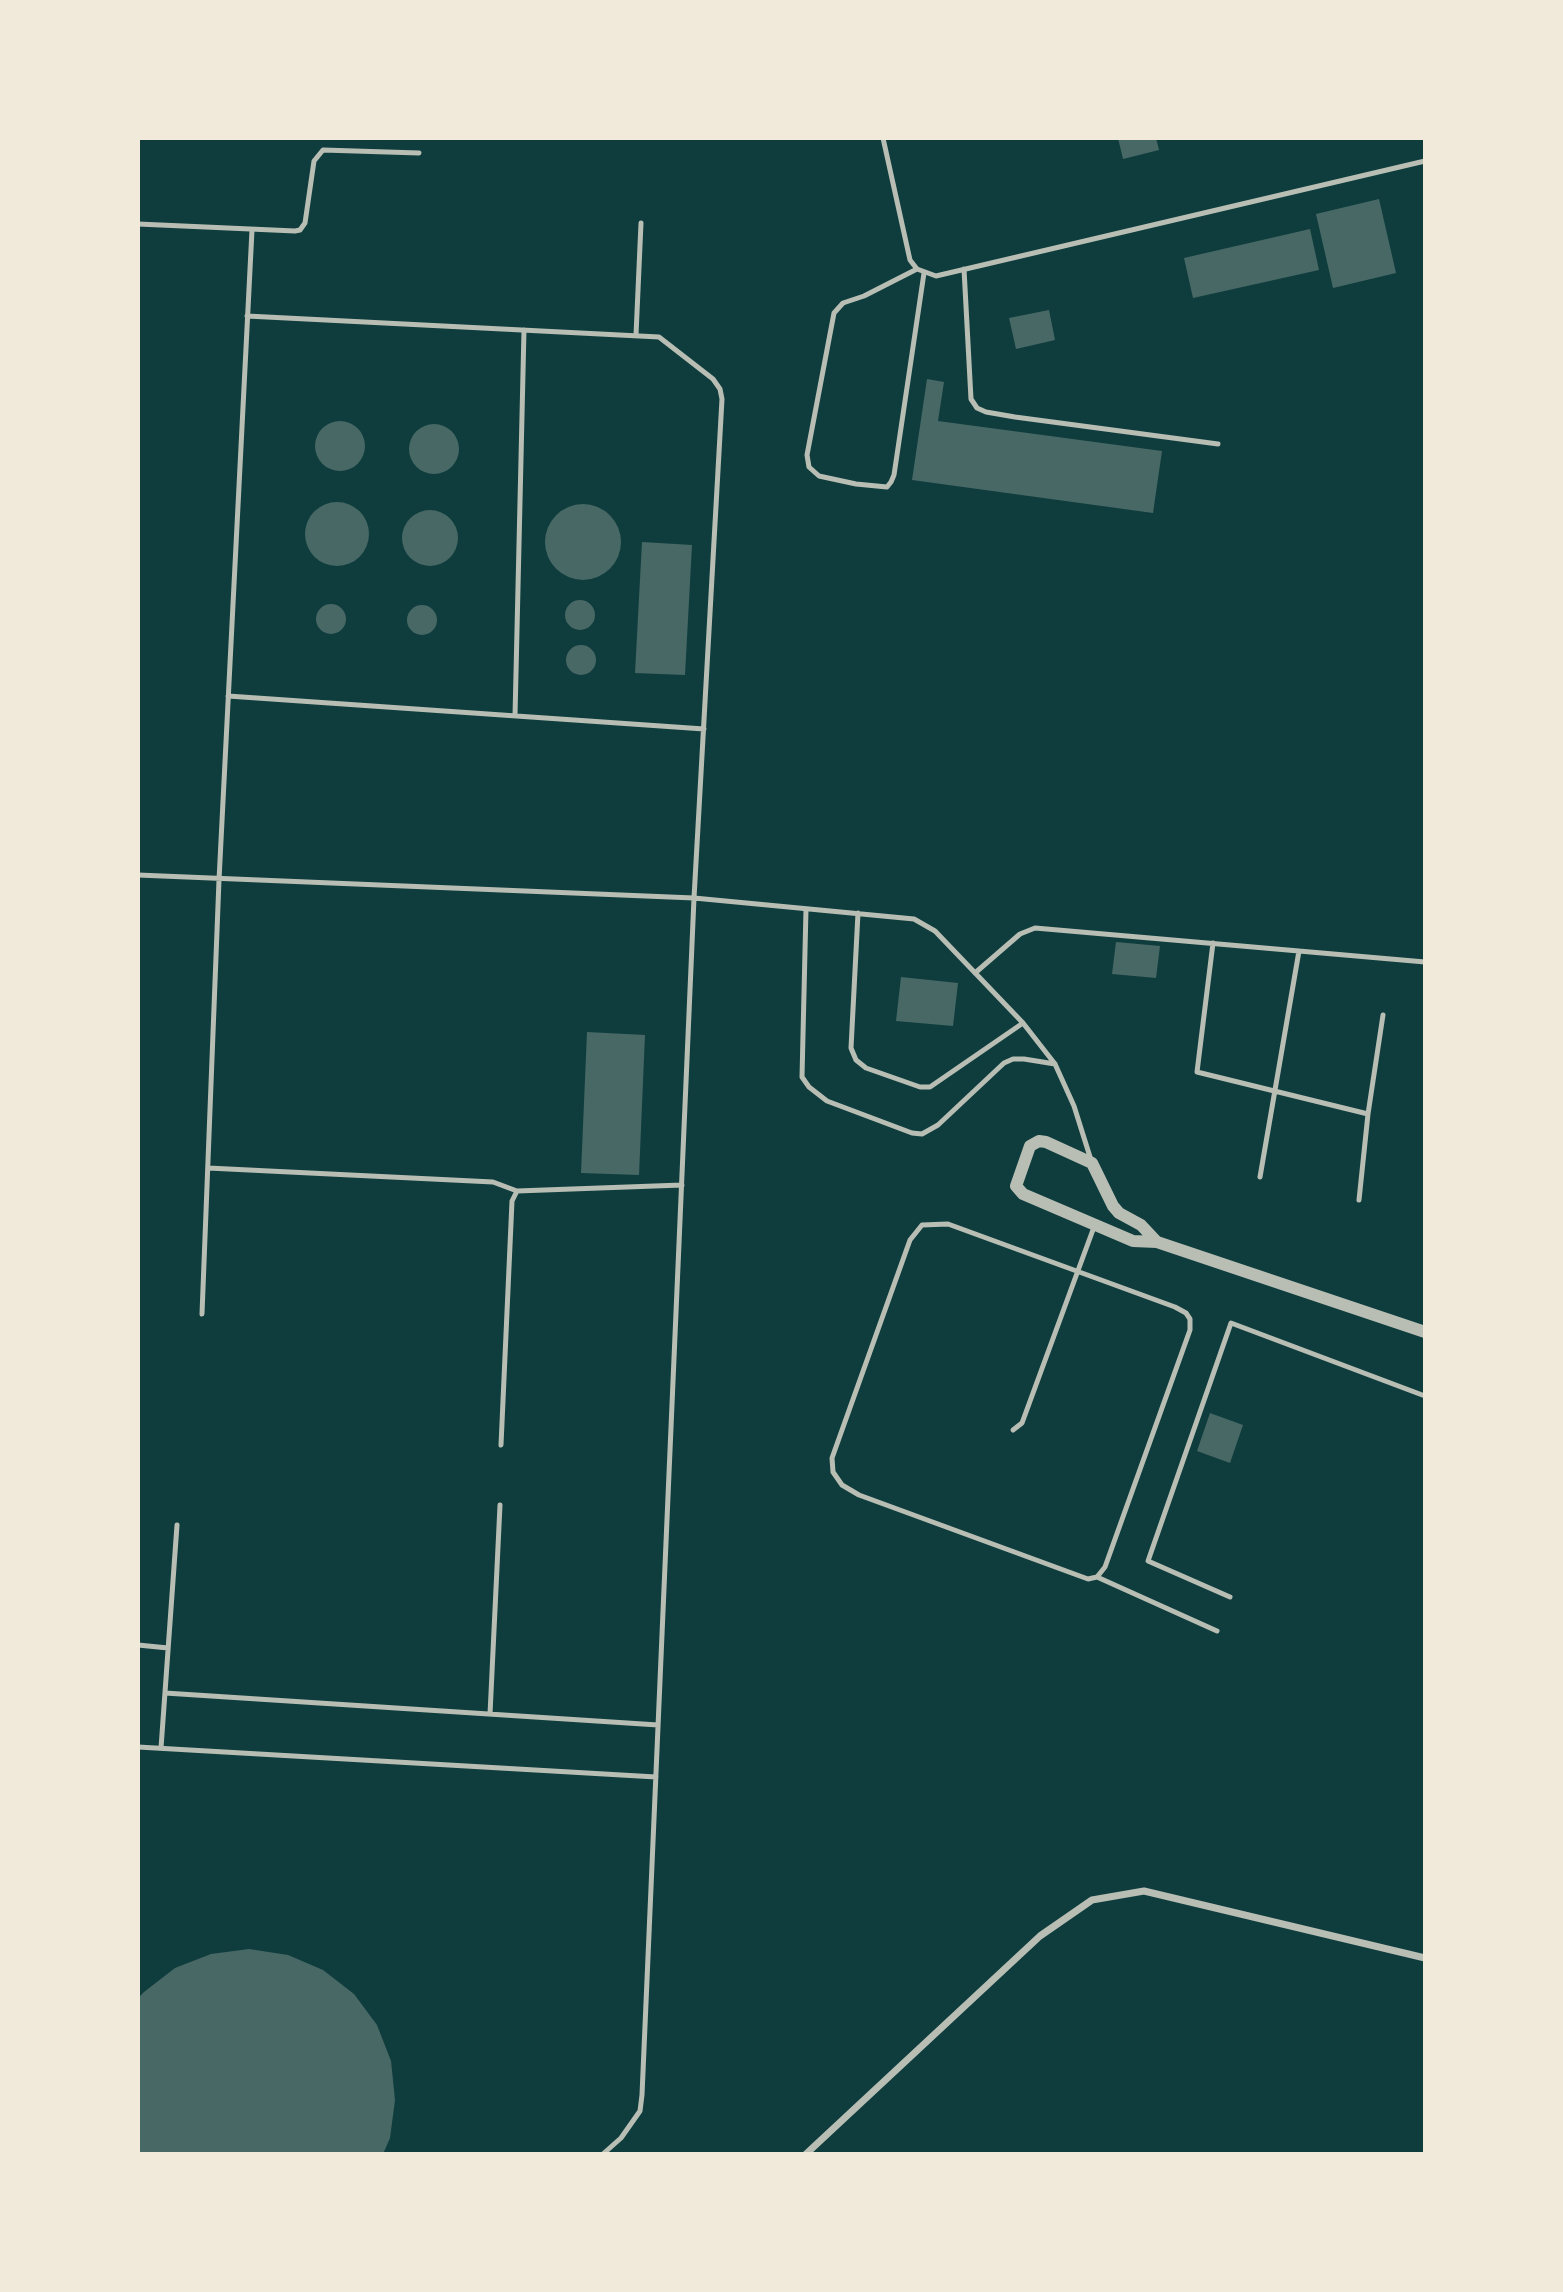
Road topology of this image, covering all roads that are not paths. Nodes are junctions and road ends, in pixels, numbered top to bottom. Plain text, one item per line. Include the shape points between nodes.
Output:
1 (883, 138) edge
2 (419, 153) dead end
3 (1425, 161) edge
4 (641, 223) dead end
5 (138, 224) edge
6 (252, 230) junction
7 (917, 269) junction
8 (964, 269) junction
9 (924, 273) junction
10 (247, 316) junction
11 (524, 330) junction
12 (636, 335) junction
13 (1218, 444) dead end
14 (228, 696) junction
15 (515, 716) junction
16 (704, 729) junction
17 (138, 875) edge
18 (219, 880) junction
19 (694, 898) junction
20 (806, 909) junction
21 (858, 914) junction
22 (1213, 943) junction
23 (1299, 951) junction
24 (1425, 962) edge
25 (975, 973) junction
26 (1383, 1015) dead end
27 (1023, 1023) junction
28 (1055, 1064) junction
29 (1275, 1090) junction
30 (1368, 1114) junction
31 (1092, 1163) junction
32 (208, 1168) junction
33 (1260, 1177) dead end
34 (682, 1185) junction
35 (517, 1191) junction
36 (1359, 1200) dead end
37 (1094, 1227) junction
38 (1157, 1242) junction
39 (1078, 1272) junction
40 (202, 1314) dead end
41 (1425, 1332) edge
42 (1425, 1396) edge
43 (1013, 1430) dead end
44 (501, 1445) dead end
45 (500, 1505) dead end
46 (177, 1525) dead end
47 (1097, 1577) junction
48 (1230, 1597) dead end
49 (1217, 1631) dead end
50 (138, 1645) edge
51 (168, 1648) junction
52 (165, 1693) junction
53 (490, 1714) junction
54 (658, 1725) junction
55 (138, 1746) edge
56 (161, 1748) junction
57 (656, 1777) junction
58 (1425, 1958) edge
59 (603, 2154) edge
60 (806, 2154) edge

1 - 7 lane via 910,260
2 - 6 lane via 323,150 314,161 303,227 295,231
3 - 8 lane
4 - 12 lane
5 - 6 lane
6 - 10 lane
7 - 9 lane
7 - 9 lane via 843,303 834,313 807,455 809,467 819,476 887,487 891,482
8 - 9 lane via 936,276
8 - 13 lane via 971,399 977,408
10 - 11 lane
10 - 14 lane
11 - 12 lane
11 - 15 lane
12 - 16 lane via 664,340 713,379 722,399
14 - 15 lane
14 - 18 lane
15 - 16 lane
16 - 19 lane
17 - 18 lane
18 - 19 lane
18 - 32 lane
19 - 20 lane
19 - 34 lane
20 - 21 lane
20 - 28 lane via 802,1077 827,1101 922,1134 938,1125 1004,1063 1024,1059
21 - 25 lane via 924,923
21 - 27 lane via 851,1048 866,1068 930,1087
22 - 23 lane
22 - 25 lane via 1035,928 1020,934
22 - 29 lane via 1197,1072
23 - 24 lane
23 - 29 lane
25 - 27 lane
26 - 30 lane
27 - 28 lane
28 - 31 lane
29 - 30 lane
29 - 33 lane
30 - 36 lane
31 - 37 street via 1046,1142 1034,1142 1016,1186 1023,1194
31 - 38 street via 1113,1206
32 - 35 lane via 493,1182
32 - 40 lane
34 - 35 lane
34 - 54 lane
35 - 44 lane via 512,1201
37 - 38 street via 1133,1241
37 - 39 lane
38 - 41 street
39 - 43 lane via 1022,1423
39 - 47 lane via 1175,1307 1191,1319 1105,1567
39 - 47 lane via 948,1224 922,1225 910,1240 832,1458 833,1472 842,1485 859,1494 1088,1579
42 - 48 lane via 1231,1323 1148,1561
45 - 53 lane
46 - 51 lane
47 - 49 lane
50 - 51 lane
51 - 52 lane
52 - 53 lane
52 - 56 lane
53 - 54 lane
54 - 57 lane
55 - 56 lane
56 - 57 lane
57 - 59 lane via 640,2111
58 - 60 street via 1144,1891 1092,1900 1040,1936

